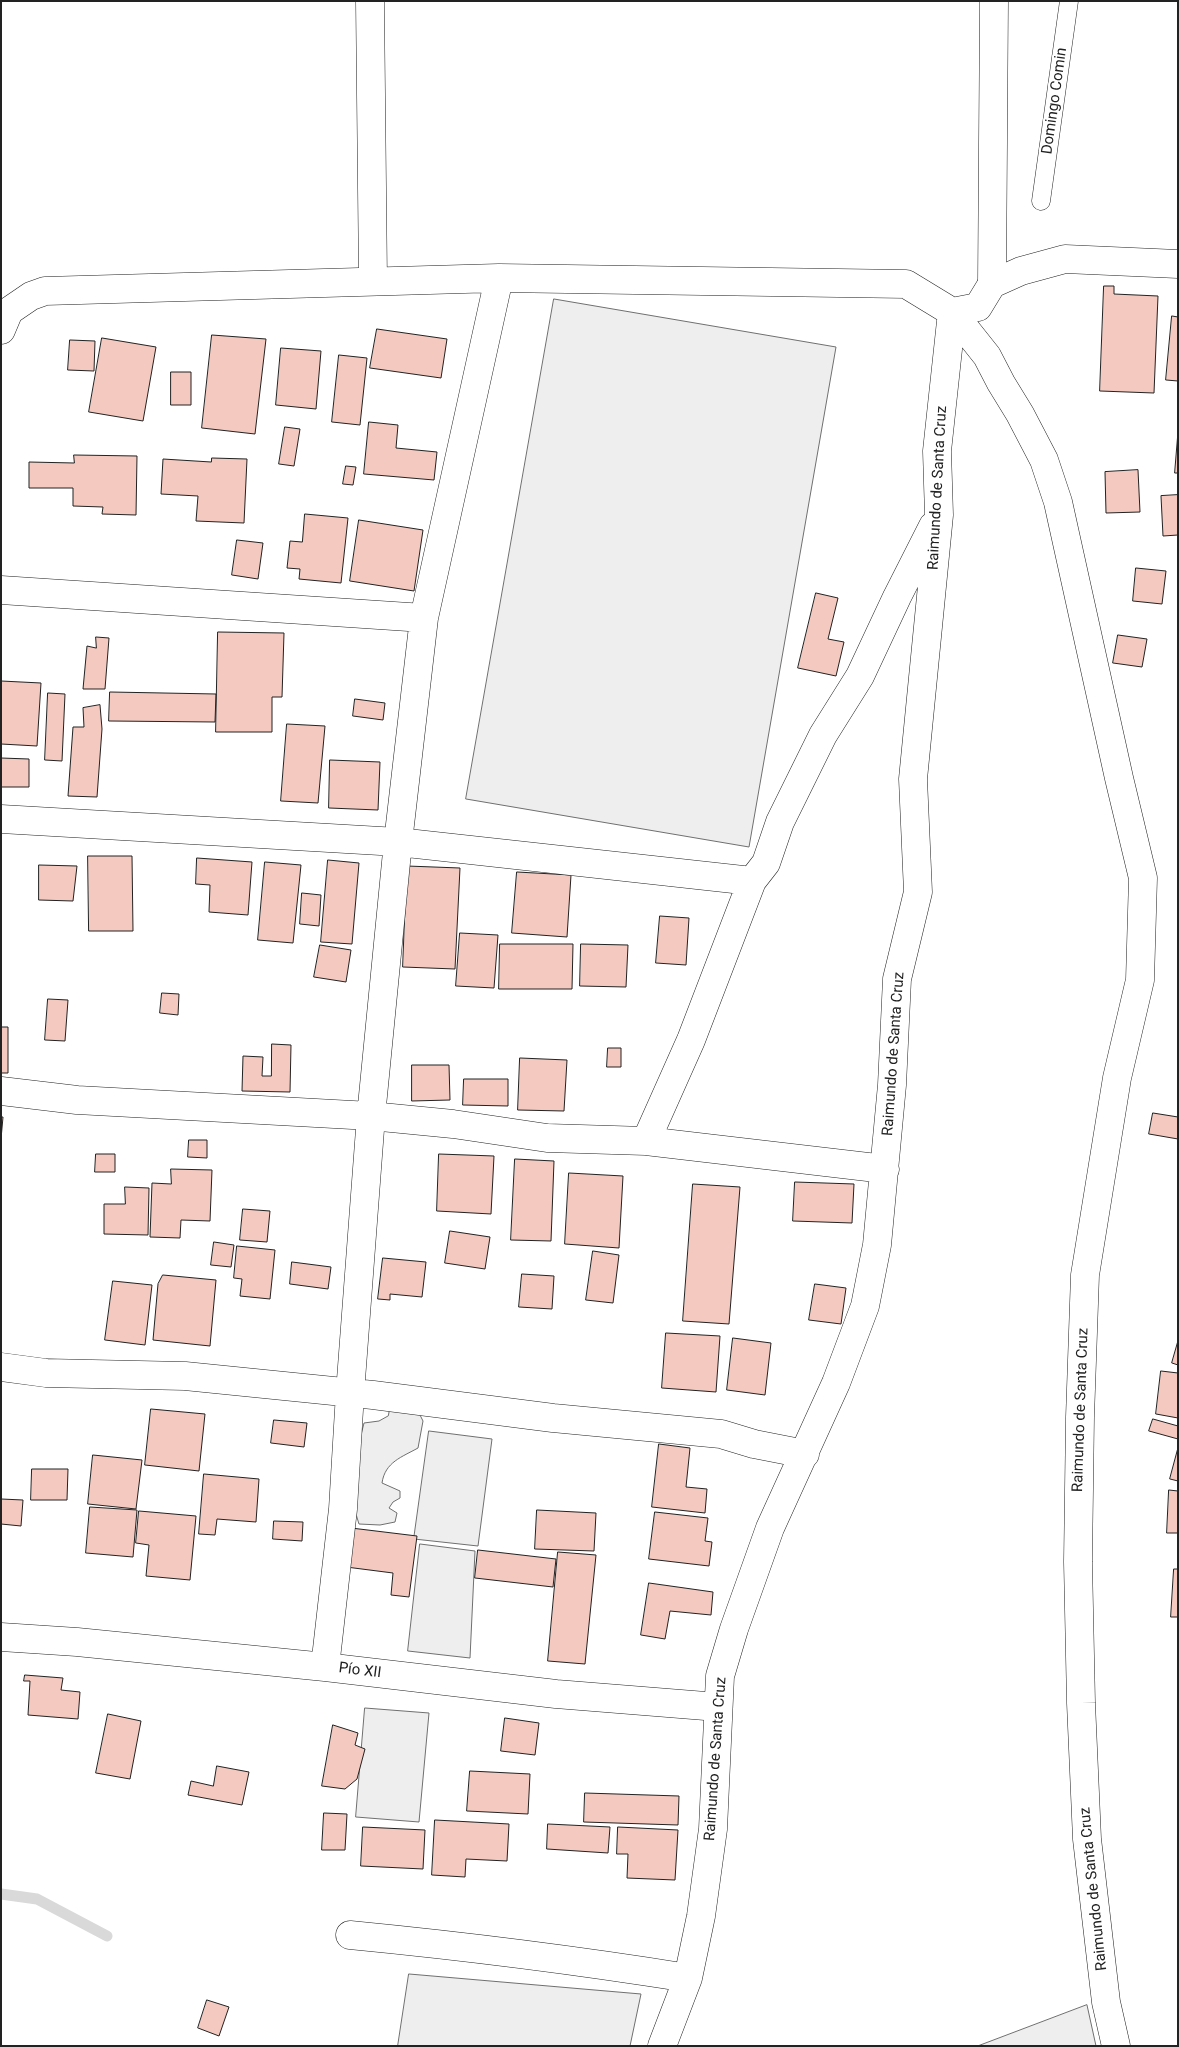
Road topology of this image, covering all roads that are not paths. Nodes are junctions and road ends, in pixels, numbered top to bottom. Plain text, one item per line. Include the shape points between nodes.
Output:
1 (370, 1) edge
2 (994, 1) edge
3 (1069, 1) edge
4 (1041, 201) dead end
5 (1178, 264) edge
6 (498, 278) junction
7 (373, 282) junction
8 (992, 284) junction
9 (952, 312) junction
10 (1, 330) edge
11 (939, 515) junction
12 (1, 590) edge
13 (424, 618) junction
14 (1, 819) edge
15 (398, 842) junction
16 (752, 882) junction
17 (1, 1091) edge
18 (371, 1116) junction
19 (646, 1141) junction
20 (885, 1169) junction
21 (1, 1367) edge
22 (350, 1393) junction
23 (805, 1454) junction
24 (1, 1637) edge
25 (325, 1667) junction
26 (718, 1707) junction
27 (350, 1935) dead end
28 (688, 1978) junction
29 (662, 2046) edge
30 (1116, 2046) edge

1 - 7 street
2 - 8 street
3 - 4 lane, Domingo Comin
5 - 8 street via 1065,259 1022,271
6 - 7 street
6 - 9 street via 906,284
6 - 13 street
7 - 10 street via 44,292 30,296 9,311
8 - 9 street via 978,307
9 - 11 street, Raimundo de Santa Cruz via 937,451
9 - 30 street, Raimundo de Santa Cruz via 987,356 1047,468 1060,511 1143,878 1140,980 1117,1078 1085,1275 1080,1417 1078,1562 1087,1839 1106,2002
11 - 16 street via 896,596 860,676 823,736 780,822 766,862
11 - 20 street, Raimundo de Santa Cruz via 912,779 918,892 897,979
12 - 13 street
13 - 15 street
14 - 15 street
15 - 16 street
15 - 18 street
16 - 19 street via 691,1040
17 - 18 street via 76,1100
18 - 19 street via 546,1138
18 - 22 street
19 - 20 street
20 - 23 street, Raimundo de Santa Cruz via 877,1245 865,1306
21 - 22 street via 46,1372 185,1376
22 - 23 street via 553,1418 721,1434
22 - 25 street via 343,1509
23 - 26 street, Raimundo de Santa Cruz via 770,1528 734,1629 720,1676
24 - 25 street, Pío XII
25 - 26 street, Pío XII via 556,1694
26 - 28 street, Raimundo de Santa Cruz via 712,1829 701,1916
27 - 28 street via 571,1959
28 - 29 street, Raimundo de Santa Cruz

